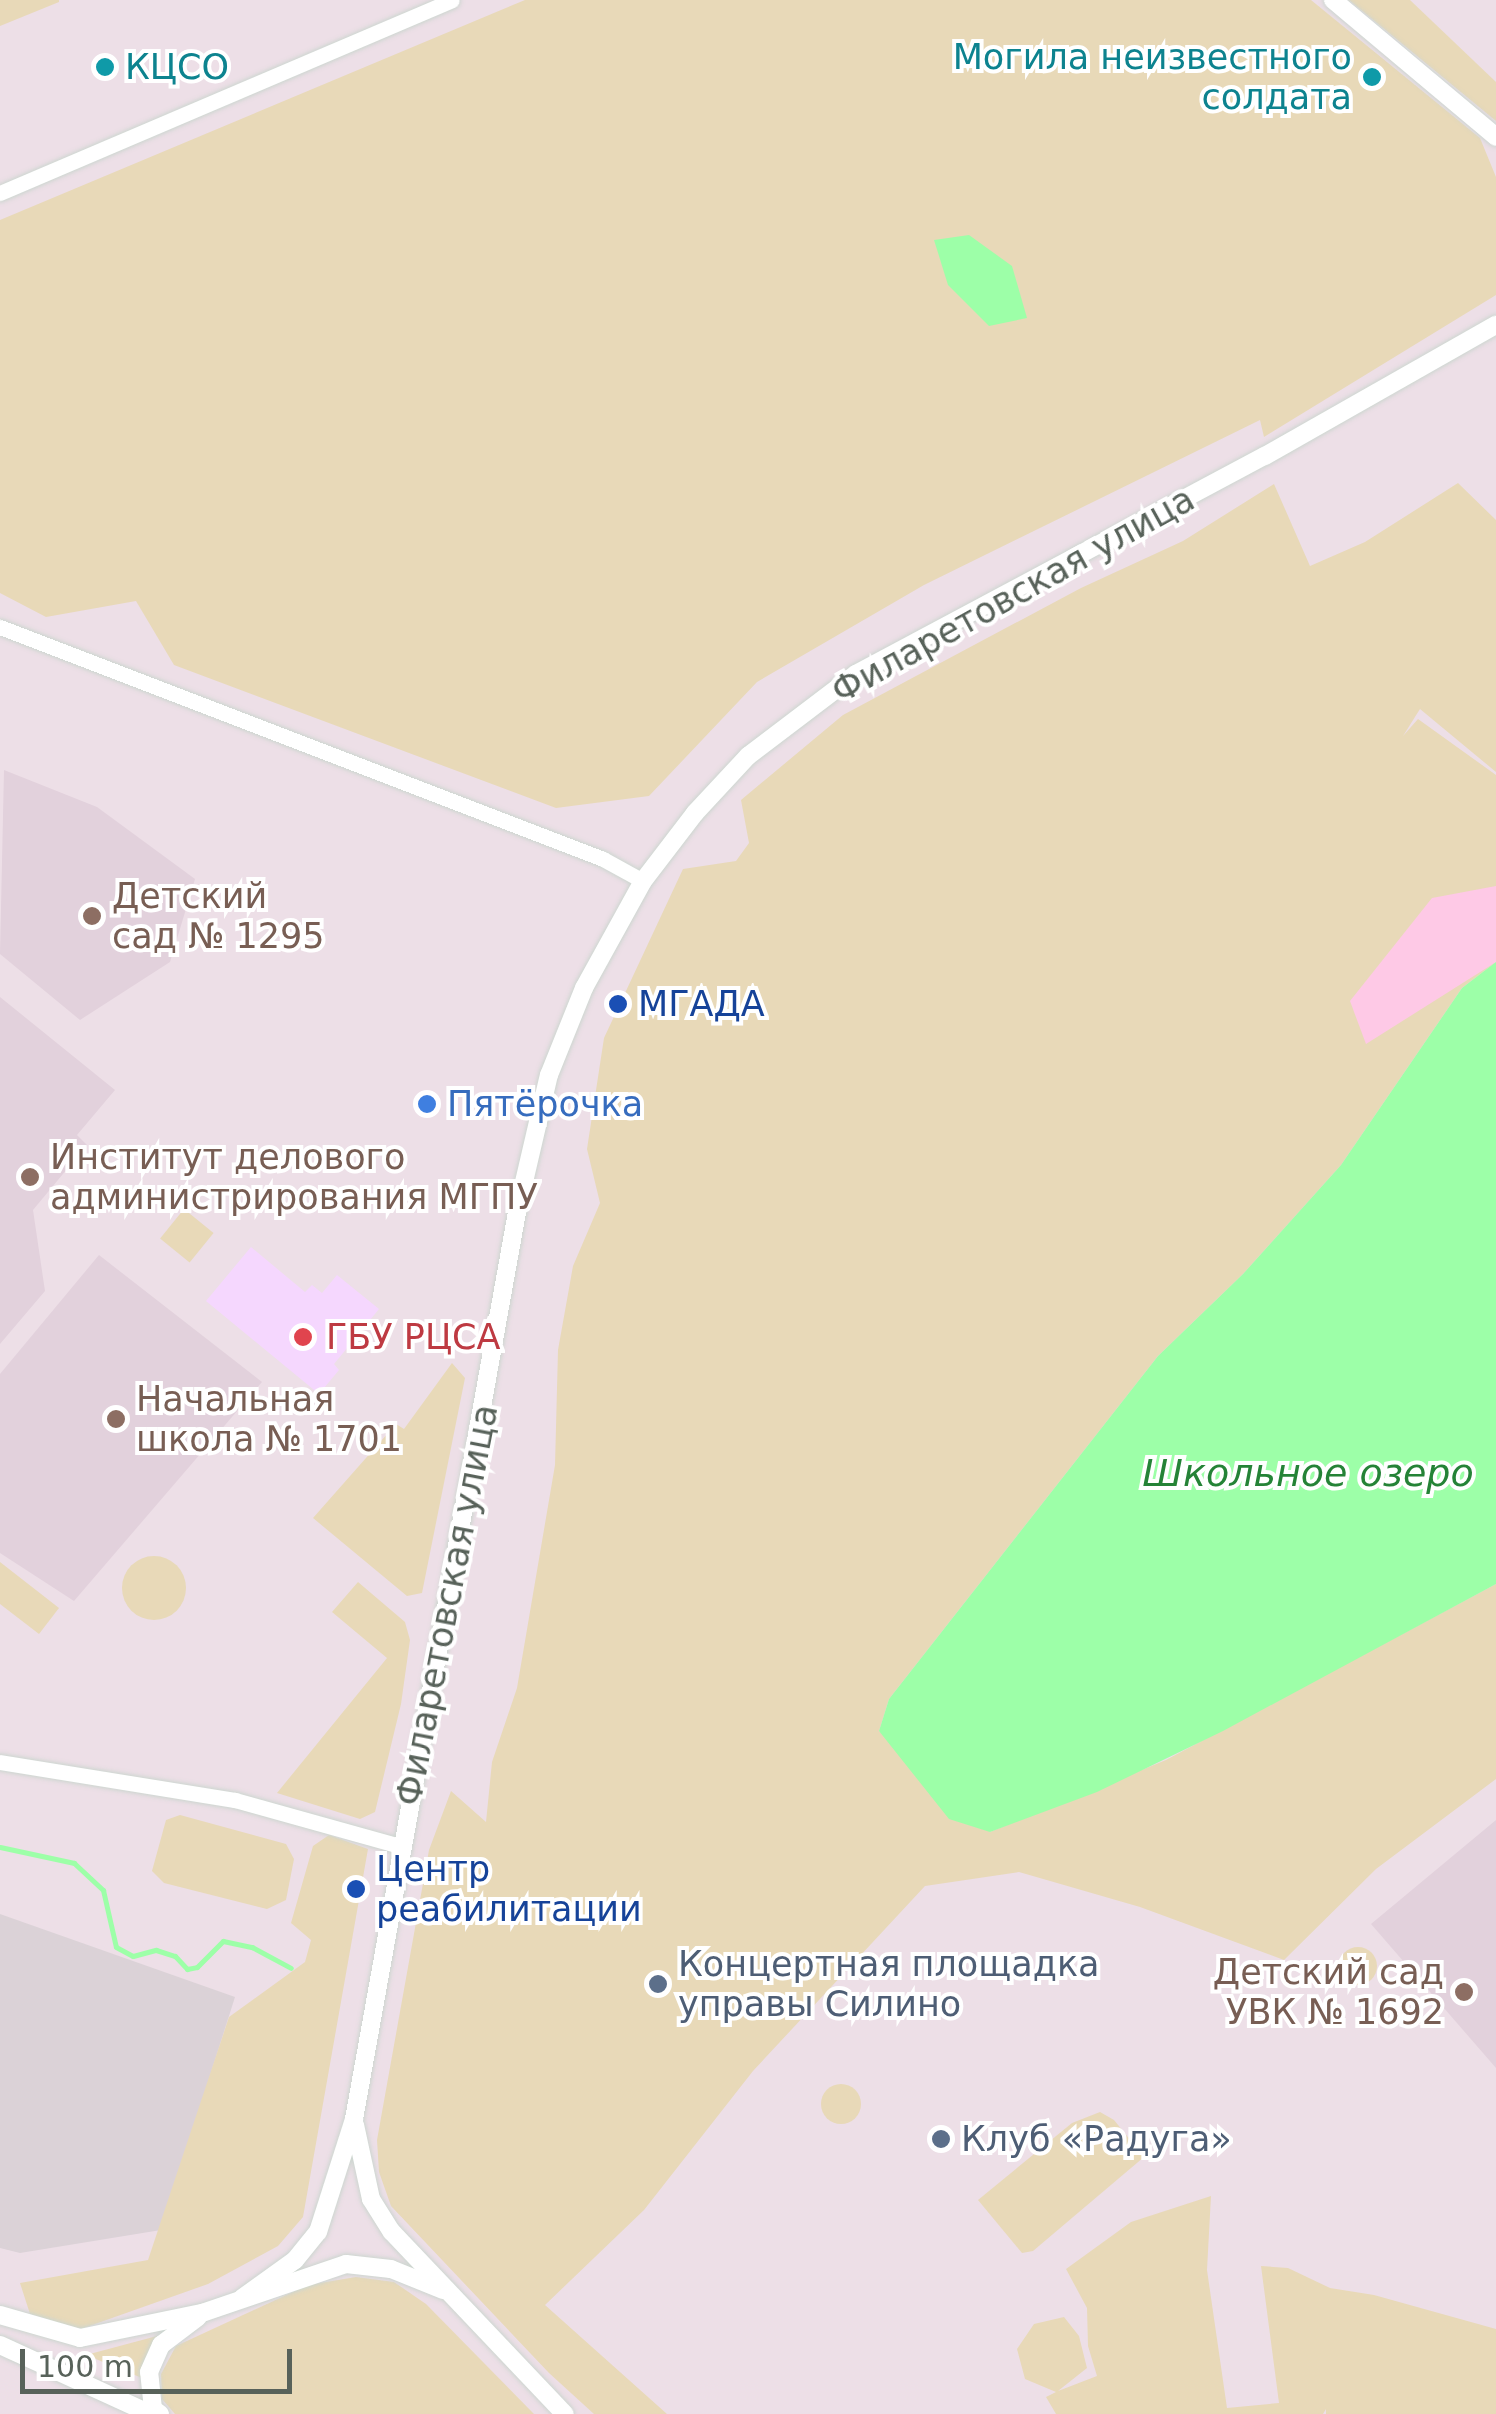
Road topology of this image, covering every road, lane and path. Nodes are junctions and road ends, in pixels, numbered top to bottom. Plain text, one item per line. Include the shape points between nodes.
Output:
1 (452, 0) edge
2 (1333, 0) edge
3 (1496, 137) edge
4 (0, 193) edge
5 (1496, 325) edge
6 (0, 627) edge
7 (643, 881) junction
8 (0, 1762) edge
9 (403, 1847) junction
10 (354, 2119) junction
11 (443, 2290) junction
12 (242, 2298) junction
13 (202, 2313) junction
14 (0, 2315) edge
15 (0, 2344) edge
16 (151, 2414) edge
17 (160, 2414) edge
18 (565, 2414) edge

1 - 4 street
2 - 3 street
5 - 7 street, Филаретовская улица via 856,674 748,756
6 - 7 street via 603,859
7 - 9 street, Филаретовская улица via 592,972 549,1074 517,1212
8 - 9 street via 235,1800
9 - 10 street, Филаретовская улица
10 - 11 street, Филаретовская улица via 371,2199
10 - 12 street, Филаретовская улица via 318,2232 295,2260
11 - 12 street via 391,2270 346,2264
11 - 18 street, Филаретовская улица
12 - 13 street
13 - 14 street via 80,2338
13 - 17 street via 161,2344 149,2372 153,2409
15 - 16 street

